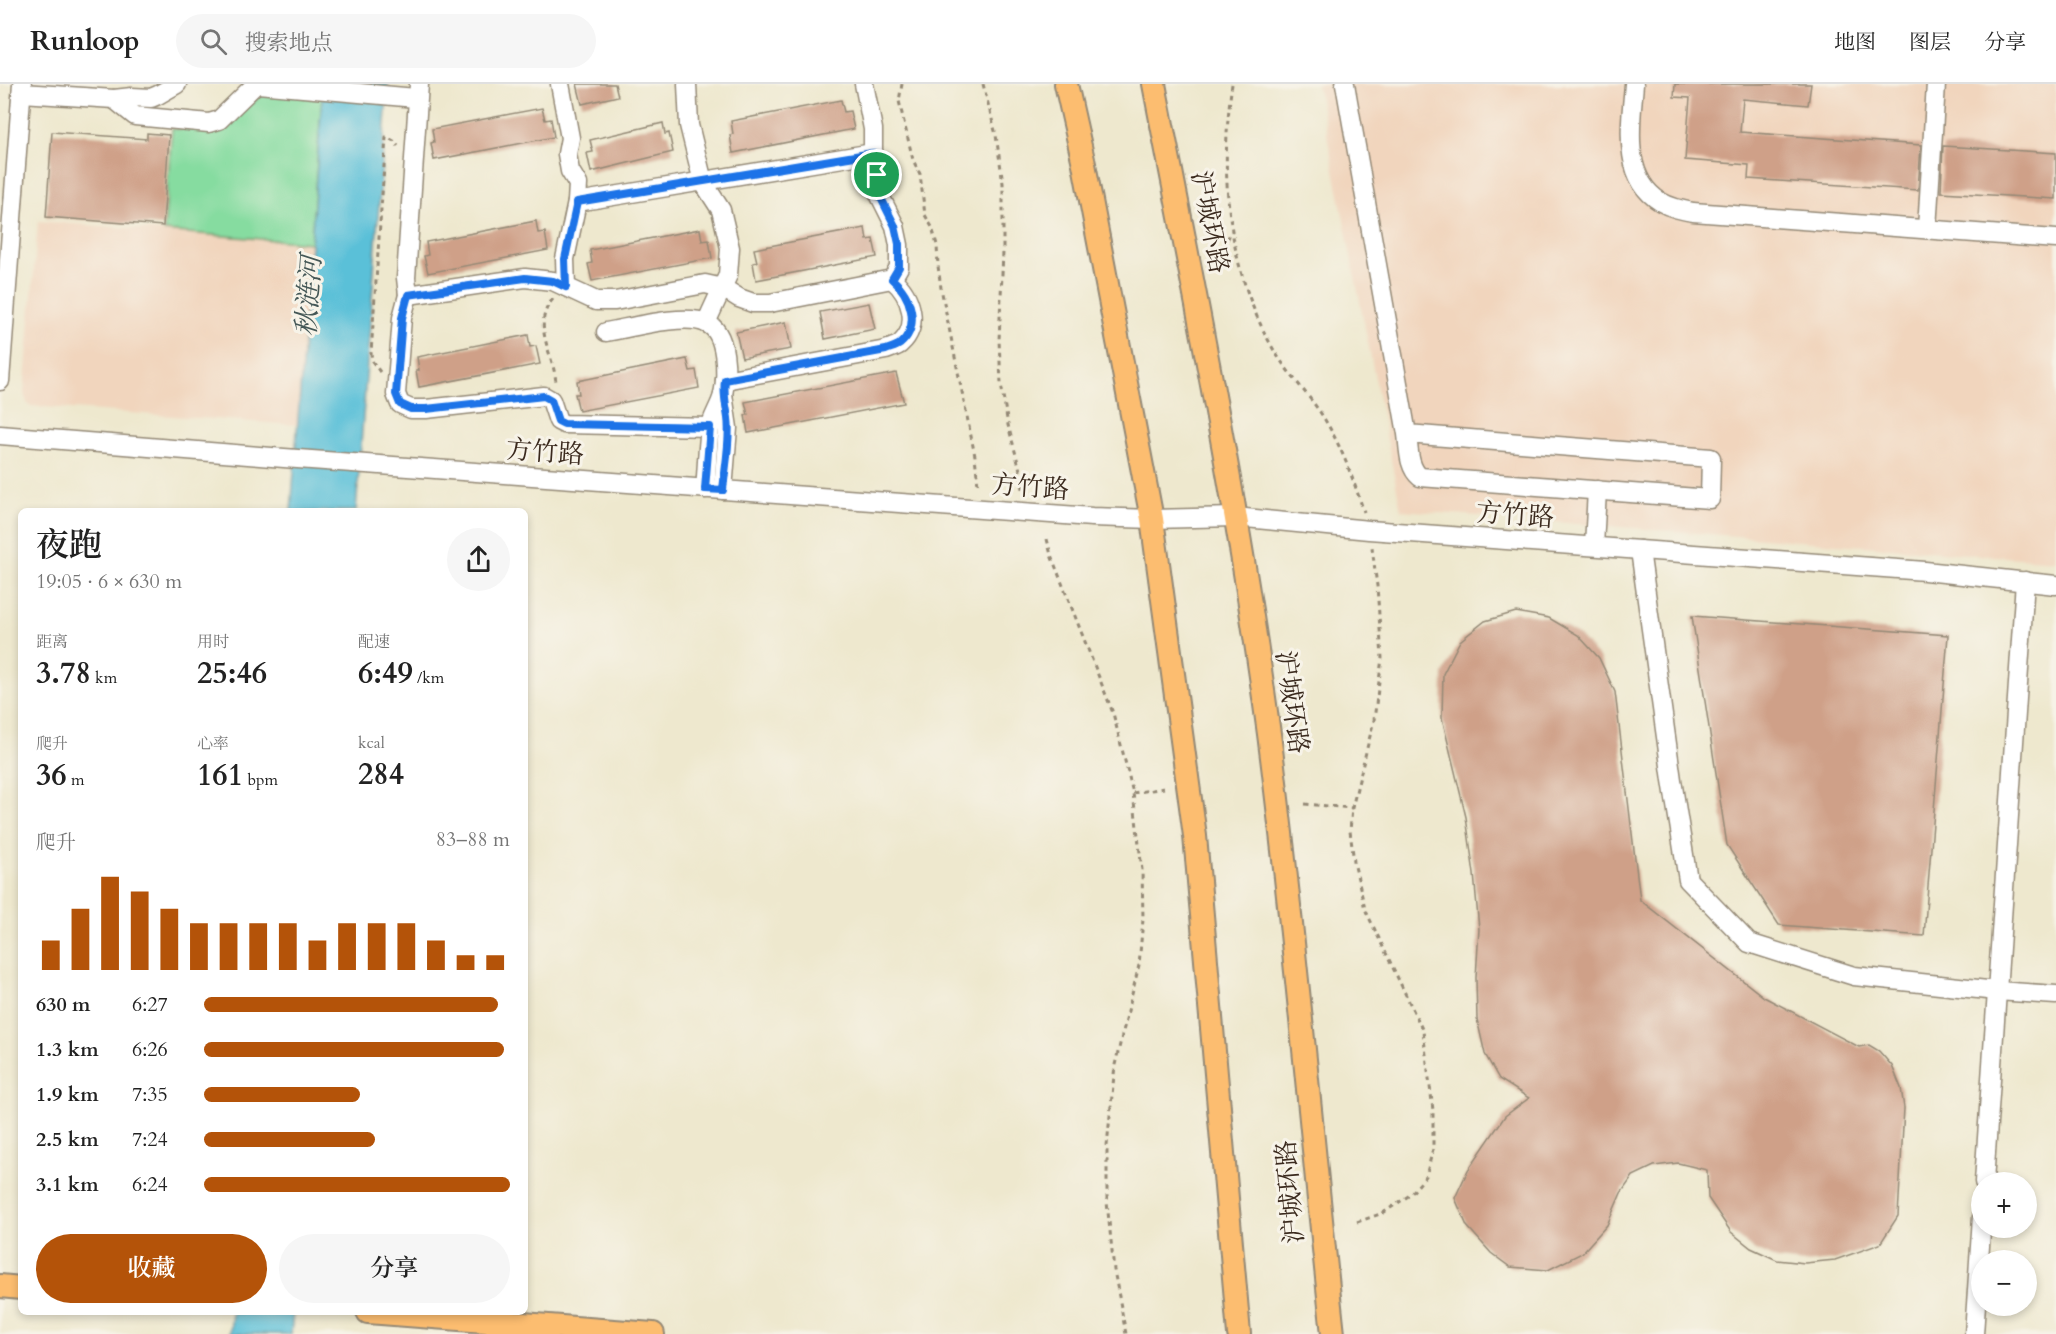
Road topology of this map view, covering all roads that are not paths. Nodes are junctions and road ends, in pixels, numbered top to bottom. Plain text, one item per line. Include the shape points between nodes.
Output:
1 (177, 84) edge
2 (257, 84) edge
3 (560, 84) edge
4 (687, 84) edge
5 (864, 84) edge
6 (1066, 84) edge
7 (1154, 84) edge
8 (1344, 84) edge
9 (1634, 84) edge
10 (1936, 84) edge
11 (293, 85) edge
12 (22, 88) edge
13 (418, 91) edge
14 (114, 99) junction
15 (873, 153) junction
16 (703, 182) junction
17 (577, 202) junction
18 (1927, 229) junction
19 (2056, 239) edge
20 (892, 279) junction
21 (566, 287) junction
22 (723, 288) junction
23 (408, 295) junction
24 (706, 322) junction
25 (606, 332) dead end
26 (0, 381) edge
27 (724, 387) junction
28 (710, 427) junction
29 (1407, 434) junction
30 (0, 435) edge
31 (714, 489) junction
32 (1597, 490) junction
33 (1235, 517) junction
34 (1152, 519) junction
35 (1594, 546) junction
36 (1640, 550) junction
37 (2025, 581) junction
38 (2056, 585) edge
39 (1997, 991) junction
40 (2056, 995) edge
41 (1985, 1172) edge
42 (1981, 1238) edge
43 (0, 1286) edge
44 (18, 1288) edge
45 (407, 1315) edge
46 (652, 1334) edge
47 (1239, 1334) edge
48 (1333, 1334) edge
49 (1974, 1334) edge

1 - 14 street via 151,98
2 - 11 street
2 - 14 street via 219,120 209,123 135,116
3 - 17 street via 570,138 570,171 578,184
4 - 16 street via 688,125
5 - 15 street via 873,129
6 - 34 main road
7 - 33 main road, 沪城环路
8 - 29 street
9 - 18 street via 1632,154 1636,172 1660,202 1693,212
10 - 18 street
11 - 13 street via 393,96
12 - 14 street
12 - 26 street
13 - 23 street via 405,278
15 - 16 street
15 - 20 street via 878,192 895,226 899,244 899,267
16 - 17 street
16 - 22 street via 721,210 730,248
17 - 21 street via 565,259
18 - 19 street
20 - 22 street via 770,303 753,303
20 - 27 street via 900,285 911,307 908,332 899,345
21 - 22 street via 596,301 705,284
21 - 23 street via 553,281 525,278
22 - 24 street
23 - 28 street via 396,394 400,404 411,409 544,396 551,400 558,421 564,424
24 - 25 street via 686,320
24 - 27 street via 717,332 724,352
27 - 28 street
27 - 31 street via 728,428
28 - 31 street
29 - 32 street via 1414,472 1420,477
29 - 32 street via 1711,459 1710,499
30 - 31 street, 方竹路
31 - 34 street, 方竹路
32 - 35 street
33 - 34 street, 方竹路
33 - 35 street, 方竹路
33 - 48 main road, 沪城环路 via 1269,731
34 - 47 main road via 1196,836
35 - 36 street, 方竹路
36 - 37 street, 方竹路
36 - 39 street via 1688,880 1749,943 1854,976
37 - 38 street, 方竹路
37 - 39 street
39 - 40 street
39 - 41 street
42 - 49 street
43 - 44 main road
45 - 46 main road

